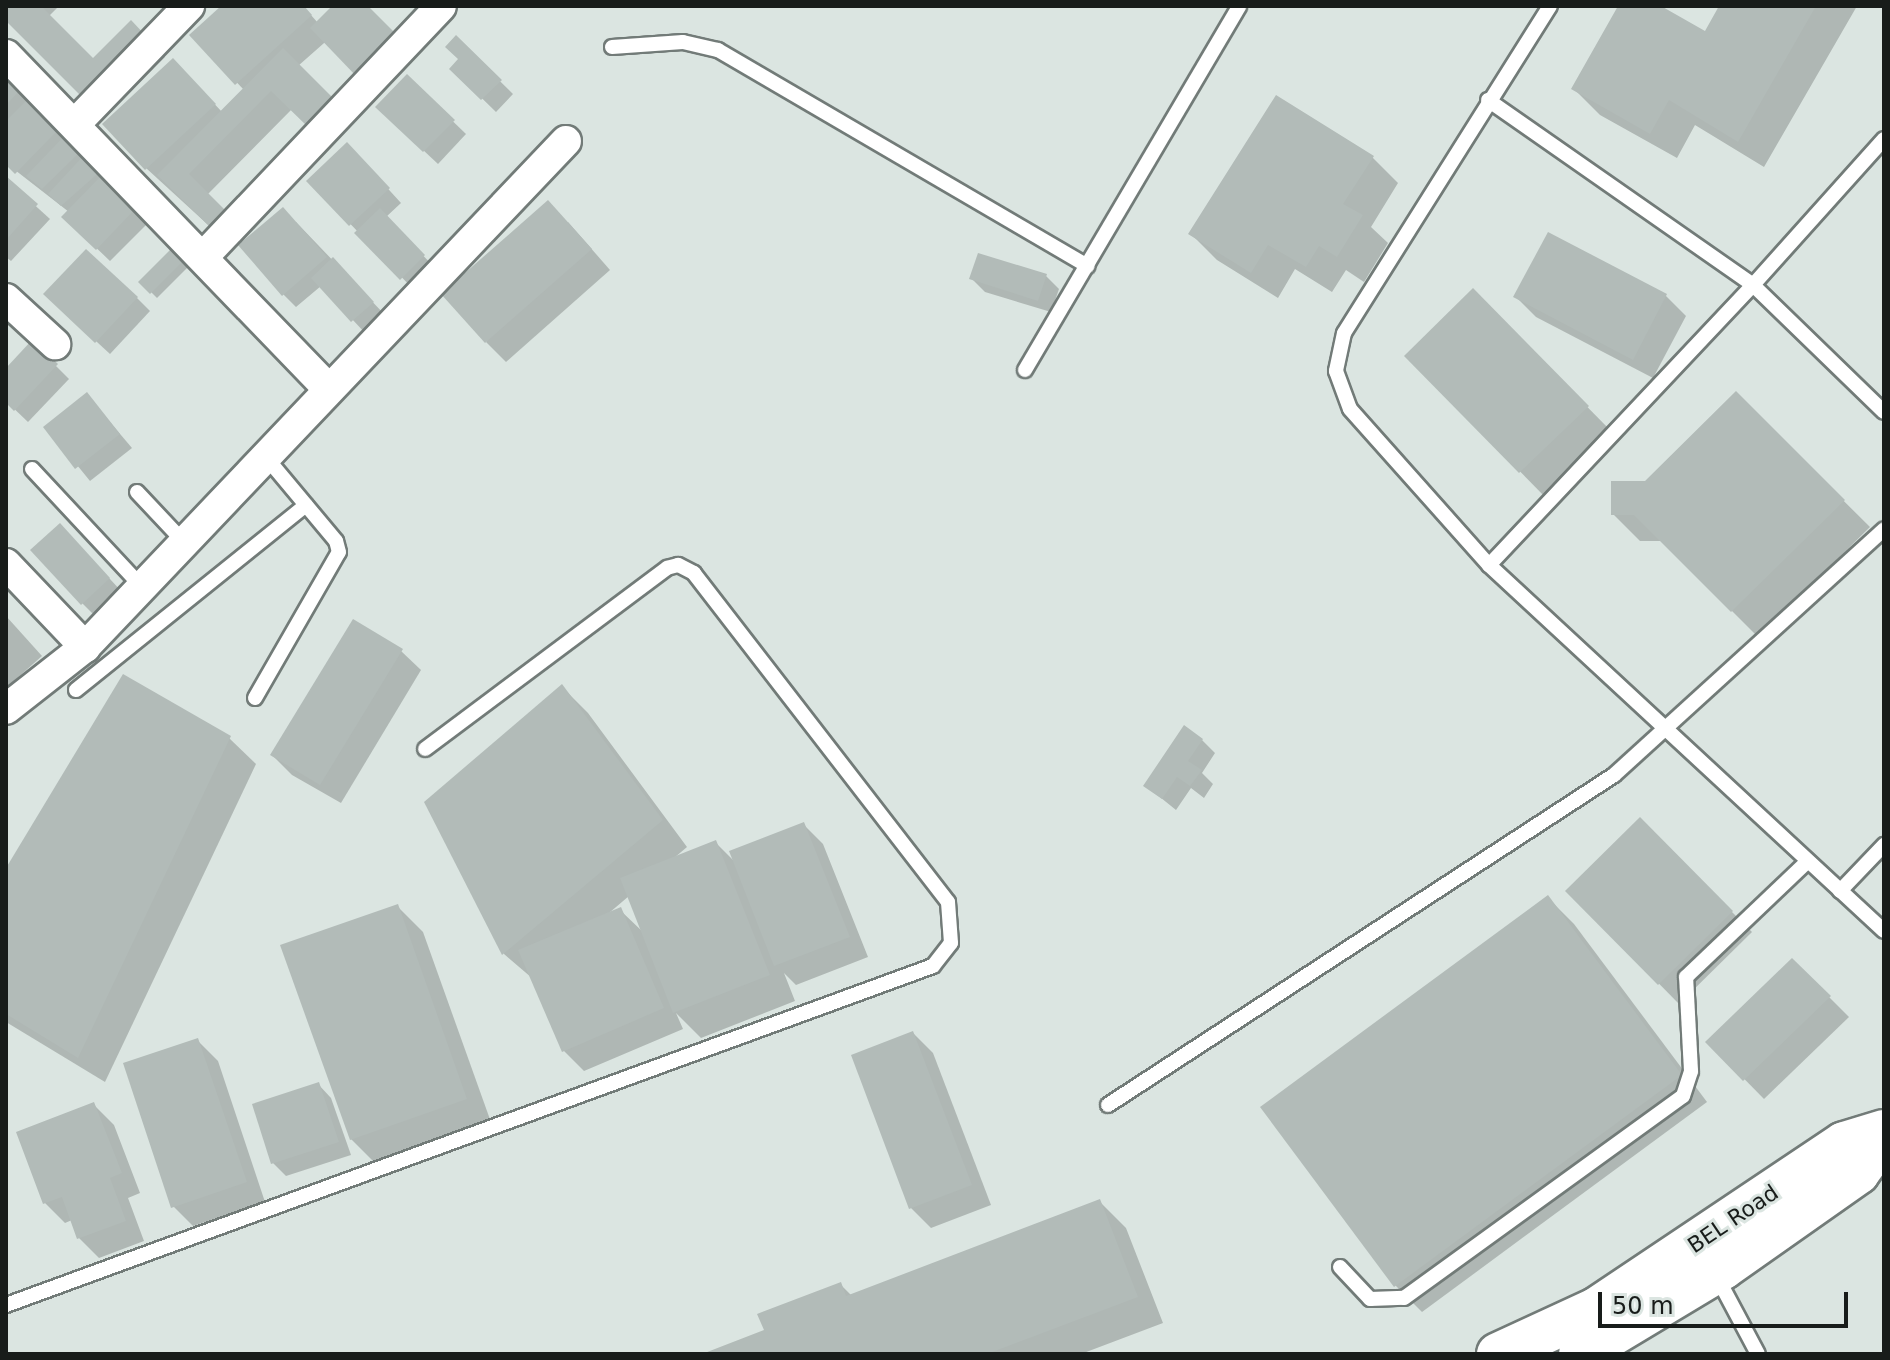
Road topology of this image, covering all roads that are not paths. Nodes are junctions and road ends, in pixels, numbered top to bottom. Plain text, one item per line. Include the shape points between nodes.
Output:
1 (189, 6) edge
2 (441, 6) edge
3 (1239, 6) edge
4 (1547, 7) edge
5 (612, 47) dead end
6 (6, 55) edge
7 (1488, 100) junction
8 (76, 123) junction
9 (1884, 139) edge
10 (566, 141) dead end
11 (204, 256) junction
12 (1087, 266) junction
13 (1753, 285) junction
14 (6, 299) edge
15 (55, 344) dead end
16 (1025, 370) dead end
17 (328, 389) junction
18 (1884, 412) edge
19 (265, 455) junction
20 (32, 469) dead end
21 (137, 492) dead end
22 (306, 505) junction
23 (1884, 529) edge
24 (184, 542) junction
25 (6, 564) edge
26 (1489, 565) junction
27 (142, 587) junction
28 (85, 647) junction
29 (76, 690) dead end
30 (255, 698) dead end
31 (6, 709) edge
32 (1666, 726) junction
33 (425, 749) dead end
34 (1884, 845) edge
35 (1808, 861) junction
36 (1840, 891) junction
37 (1884, 931) edge
38 (1108, 1105) dead end
39 (1884, 1134) edge
40 (1340, 1267) dead end
41 (1715, 1273) junction
42 (6, 1305) edge
43 (1523, 1349) edge
44 (1580, 1354) edge
45 (1758, 1354) edge

1 - 8 street
2 - 11 street
3 - 12 lane
4 - 7 lane
5 - 12 lane via 683,42 718,50
6 - 8 street
7 - 13 lane
7 - 26 lane via 1344,333 1336,371 1350,409
8 - 11 street
9 - 13 lane
10 - 17 street
11 - 17 street
12 - 16 lane
13 - 18 lane
13 - 26 lane
14 - 15 street
17 - 19 street
19 - 22 lane
19 - 24 street
20 - 27 lane
21 - 24 lane
22 - 29 lane
22 - 30 lane via 336,541 336,565
23 - 32 lane
24 - 27 street
25 - 28 street
26 - 32 lane
27 - 28 street
28 - 31 street
32 - 35 lane
32 - 38 lane via 1614,775
33 - 42 lane via 667,568 678,565 694,573 948,902 951,943 933,966
34 - 36 lane
35 - 36 lane
35 - 40 lane via 1686,977 1691,1071 1683,1096 1404,1298 1370,1299
36 - 37 lane
39 - 41 street, BEL Road via 1858,1173
39 - 43 street, BEL Road via 1844,1143 1636,1286
41 - 44 street, BEL Road
41 - 45 lane

